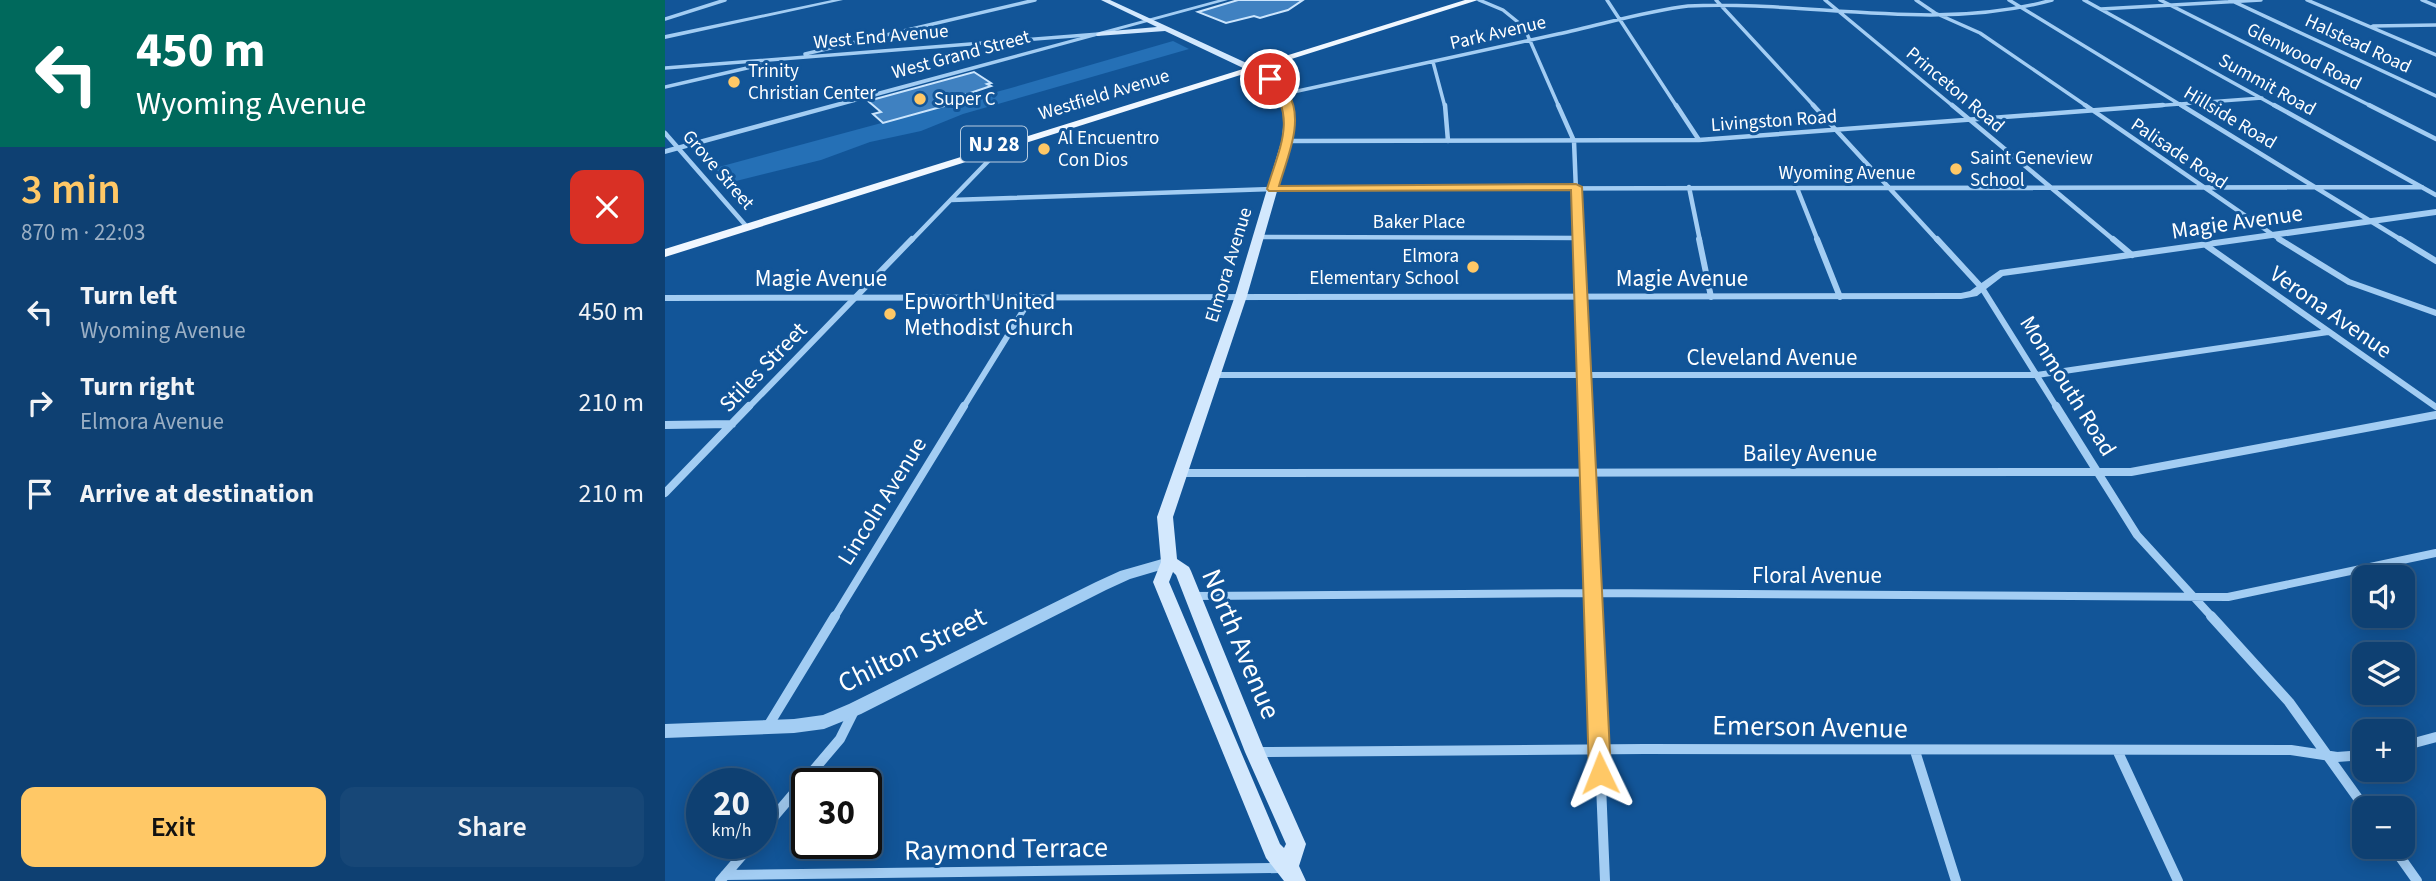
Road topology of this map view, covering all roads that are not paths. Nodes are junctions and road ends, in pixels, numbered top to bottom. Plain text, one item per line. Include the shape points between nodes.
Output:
1 (725, 0) edge
2 (840, 0) edge
3 (1035, 0) edge
4 (1104, 0) edge
5 (1224, 0) edge
6 (1459, 0) edge
7 (1477, 0) edge
8 (1607, 0) edge
9 (1825, 0) edge
10 (1916, 0) edge
11 (2009, 0) edge
12 (2052, 0) edge
13 (2078, 0) edge
14 (2160, 0) edge
15 (2261, 0) edge
16 (2307, 0) edge
17 (2422, 0) edge
18 (2085, 1) edge
19 (2231, 1) edge
20 (1718, 2) edge
21 (2170, 5) junction
22 (2436, 6) edge
23 (1835, 8) junction
24 (2023, 8) junction
25 (2100, 9) junction
26 (1933, 12) junction
27 (665, 19) edge
28 (1149, 20) junction
29 (1620, 20) junction
30 (2436, 25) edge
31 (2369, 26) junction
32 (1167, 29) junction
33 (1369, 30) junction
34 (1100, 34) junction
35 (665, 37) edge
36 (1529, 40) junction
37 (2436, 55) edge
38 (781, 60) junction
39 (1433, 62) junction
40 (1250, 67) junction
41 (665, 68) edge
42 (665, 87) edge
43 (1284, 94) junction
44 (2436, 96) edge
45 (2262, 98) junction
46 (2177, 104) junction
47 (2091, 111) junction
48 (1970, 121) junction
49 (1837, 130) junction
50 (665, 132) edge
51 (2436, 139) edge
52 (1699, 140) junction
53 (1287, 141) junction
54 (1448, 141) junction
55 (1574, 141) junction
56 (992, 147) junction
57 (679, 148) junction
58 (665, 152) edge
59 (1576, 187) junction
60 (1689, 187) junction
61 (1891, 187) junction
62 (2203, 187) junction
63 (2313, 187) junction
64 (2422, 187) junction
65 (1797, 188) junction
66 (2050, 188) junction
67 (1273, 189) junction
68 (2436, 195) edge
69 (951, 200) junction
70 (2436, 212) edge
71 (2375, 222) junction
72 (744, 225) junction
73 (1259, 237) junction
74 (2275, 237) junction
75 (1578, 239) junction
76 (665, 245) edge
77 (2207, 246) junction
78 (665, 253) edge
79 (2132, 255) junction
80 (2436, 261) edge
81 (1982, 288) junction
82 (1241, 296) junction
83 (1581, 297) junction
84 (1711, 297) junction
85 (1840, 297) junction
86 (665, 298) edge
87 (854, 298) junction
88 (1031, 298) junction
89 (2436, 313) edge
90 (2328, 332) junction
91 (1584, 374) junction
92 (1213, 375) junction
93 (2037, 375) junction
94 (2436, 407) edge
95 (2436, 415) edge
96 (732, 424) junction
97 (665, 425) edge
98 (2097, 472) junction
99 (1179, 473) junction
100 (1588, 473) junction
101 (665, 494) edge
102 (2436, 552) edge
103 (1169, 562) junction
104 (1593, 593) junction
105 (2195, 595) junction
106 (1193, 596) junction
107 (855, 709) junction
108 (767, 726) junction
109 (665, 732) edge
110 (2436, 737) edge
111 (2415, 743) edge
112 (1599, 747) junction
113 (2117, 750) junction
114 (1915, 751) junction
115 (1255, 752) junction
116 (2326, 756) junction
117 (2352, 758) edge
118 (2356, 796) edge
119 (777, 813) edge
120 (739, 859) edge
121 (2401, 859) edge
122 (1291, 874) edge
123 (722, 878) edge
124 (1605, 881) edge
125 (1956, 881) edge
126 (2178, 881) edge
127 (2417, 881) edge

1 - 27 street
2 - 35 street
3 - 38 street
4 - 28 main road
5 - 28 street, West Grand Street
6 - 33 main road, Westfield Avenue / NJ 28
7 - 33 main road, Westfield Avenue / NJ 28
7 - 36 street via 1517,20
8 - 29 street
9 - 23 street, Princeton Road
10 - 26 street, Palisade Road
11 - 24 street, Hillside Road
12 - 24 street, Park Avenue
13 - 18 street, Summit Road
14 - 21 street, Glenwood Road
15 - 19 street
16 - 31 street
17 - 22 street
18 - 25 street, Summit Road
19 - 21 street
19 - 44 street, Halstead Road
20 - 23 street, Park Avenue
20 - 29 street, Park Avenue
20 - 49 street, Monmouth Road
21 - 25 street
21 - 51 street, Glenwood Road
23 - 26 street, Park Avenue
23 - 48 street, Princeton Road
24 - 26 street, Park Avenue
24 - 46 street, Hillside Road
25 - 45 street, Summit Road
26 - 47 street, Palisade Road via 1980,33
28 - 32 main road
28 - 34 street, West Grand Street
29 - 36 street, Park Avenue
29 - 52 street
30 - 31 street
31 - 37 street
32 - 34 main road
32 - 40 main road
33 - 40 main road, Westfield Avenue / NJ 28
34 - 38 street, West End Avenue
34 - 57 street, West Grand Street
36 - 39 street, Park Avenue
36 - 55 street
38 - 41 street, West End Avenue
38 - 42 street
39 - 43 street, Park Avenue
39 - 54 street via 1446,111
40 - 43 main road
40 - 56 main road, Westfield Avenue / NJ 28
43 - 53 main road, Elmora Avenue via 1290,115
45 - 46 street, Livingston Road
45 - 64 street, Summit Road
46 - 47 street, Livingston Road
46 - 63 street, Hillside Road
47 - 48 street, Livingston Road
47 - 62 street, Palisade Road
48 - 49 street, Livingston Road
48 - 66 street, Princeton Road
49 - 52 street, Livingston Road
49 - 61 street, Monmouth Road
50 - 57 street, Grove Street
52 - 55 street, Livingston Road
53 - 54 street, Livingston Road
53 - 67 main road, Elmora Avenue
54 - 55 street, Livingston Road
55 - 59 street
56 - 69 street, Stiles Street via 995,154
56 - 72 main road, Westfield Avenue / NJ 28
57 - 58 street, West Grand Street
57 - 72 street, Grove Street
59 - 60 street, Wyoming Avenue
59 - 67 street, Wyoming Avenue
59 - 75 street
60 - 65 street, Wyoming Avenue
60 - 84 street
61 - 65 street, Wyoming Avenue
61 - 66 street, Wyoming Avenue
61 - 81 street, Monmouth Road
62 - 63 street, Wyoming Avenue
62 - 66 street, Wyoming Avenue
62 - 74 street, Palisade Road
63 - 64 street, Wyoming Avenue
63 - 71 street, Hillside Road
64 - 68 street, Summit Road
65 - 85 street
66 - 79 street, Princeton Road
67 - 69 street, Wyoming Avenue
67 - 73 main road, Elmora Avenue
69 - 87 street, Stiles Street
70 - 71 street, Magie Avenue
71 - 74 street, Magie Avenue
71 - 80 street, Hillside Road
72 - 76 main road, Westfield Avenue / NJ 28
72 - 78 main road, Westfield Avenue / NJ 28
73 - 75 street, Baker Place
73 - 82 main road, Elmora Avenue
74 - 77 street, Magie Avenue
74 - 89 street, Palisade Road via 2349,282
75 - 83 street
77 - 79 street, Magie Avenue
77 - 90 street, Verona Avenue
79 - 81 street, Magie Avenue via 2000,273
81 - 85 street, Magie Avenue via 1961,296
81 - 93 street, Monmouth Road
82 - 83 street, Magie Avenue
82 - 88 street, Magie Avenue
82 - 92 main road, Elmora Avenue
83 - 84 street, Magie Avenue
83 - 91 street
84 - 85 street, Magie Avenue
86 - 87 street, Magie Avenue
87 - 88 street, Magie Avenue
87 - 96 street, Stiles Street
88 - 108 street, Lincoln Avenue
90 - 93 street, Cleveland Avenue
90 - 94 street, Verona Avenue
91 - 92 street, Cleveland Avenue
91 - 93 street, Cleveland Avenue
91 - 100 street
92 - 99 main road, Elmora Avenue
93 - 98 street, Monmouth Road
95 - 98 street, Bailey Avenue via 2131,472
96 - 97 street
96 - 101 street, Stiles Street
98 - 100 street, Bailey Avenue
98 - 105 street, Monmouth Road via 2137,534
99 - 100 street, Bailey Avenue
99 - 103 main road, Elmora Avenue via 1165,517
100 - 104 street
102 - 105 street, Floral Avenue via 2228,597
103 - 106 main road, North Avenue via 1183,571
103 - 107 street, Chilton Street via 1101,586
103 - 122 main road, North Avenue via 1161,582 1273,851
104 - 105 street, Floral Avenue
104 - 106 street, Floral Avenue
104 - 112 street
105 - 116 street, Monmouth Road via 2289,702
106 - 115 main road, North Avenue
107 - 108 street, Chilton Street via 824,722
107 - 119 street via 840,739
108 - 109 street, Chilton Street
110 - 111 street
112 - 114 street, Emerson Avenue
112 - 115 street, Emerson Avenue
112 - 124 street
113 - 114 street, Emerson Avenue
113 - 116 street, Emerson Avenue via 2291,750
113 - 126 street
114 - 125 street
115 - 122 main road, North Avenue via 1296,844
116 - 117 street, Emerson Avenue
116 - 118 street, Monmouth Road
120 - 123 street
121 - 127 street
122 - 123 street, Raymond Terrace

